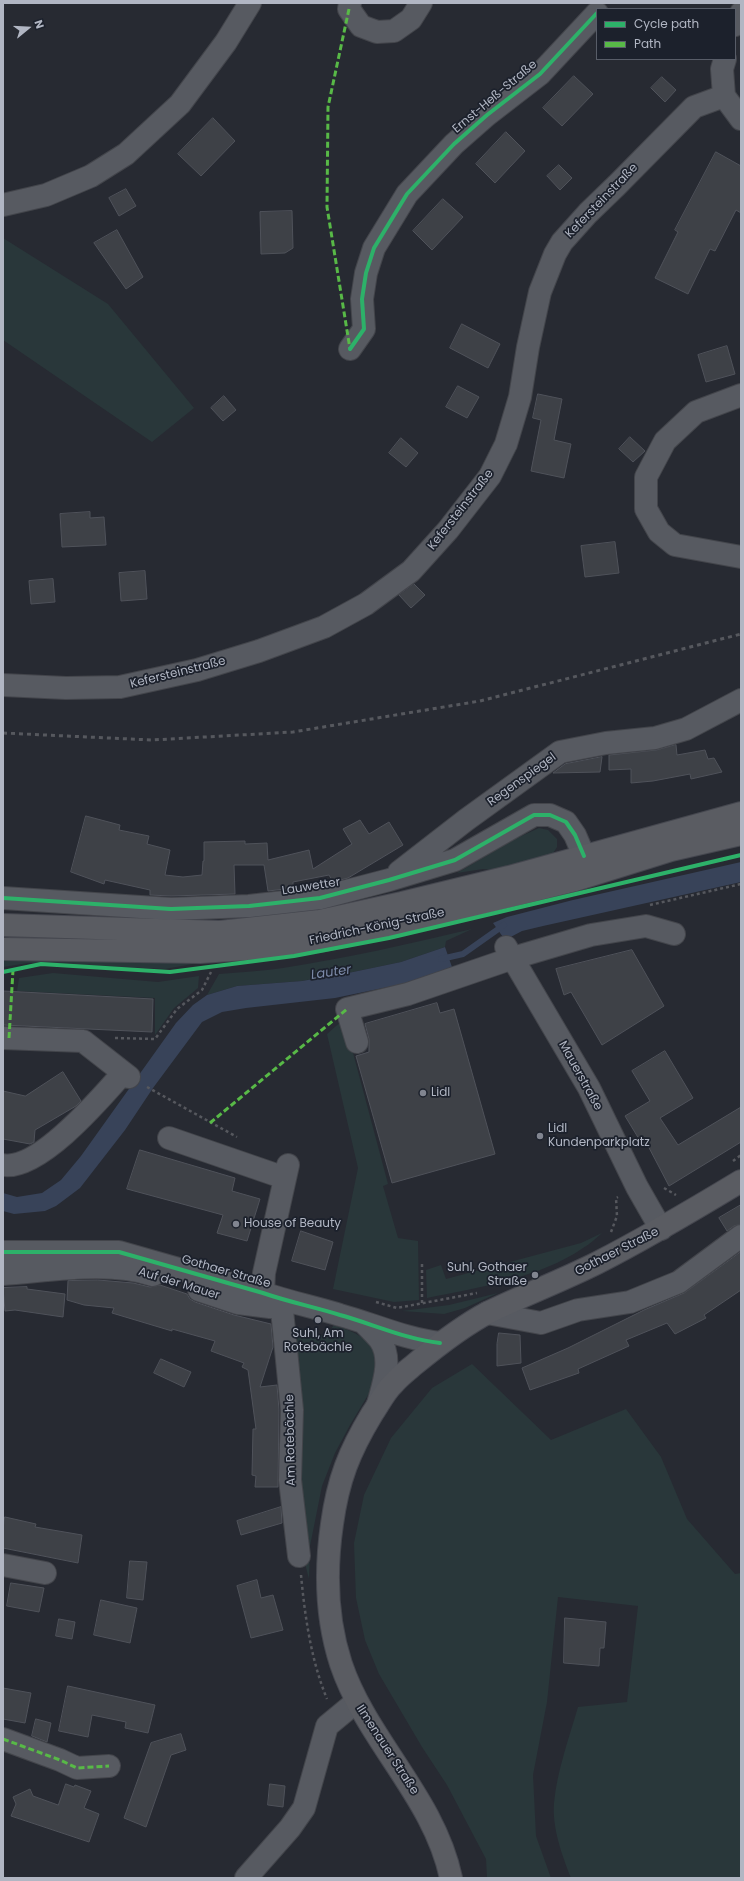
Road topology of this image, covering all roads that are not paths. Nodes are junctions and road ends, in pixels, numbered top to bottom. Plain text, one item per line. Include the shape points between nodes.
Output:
1 (250, 3) edge
2 (350, 3) edge
3 (416, 11) edge
4 (741, 13) edge
5 (596, 14) edge
6 (736, 23) edge
7 (725, 60) edge
8 (724, 96) junction
9 (741, 119) edge
10 (3, 205) edge
11 (350, 349) dead end
12 (741, 395) edge
13 (741, 557) edge
14 (3, 685) edge
15 (741, 700) edge
16 (741, 813) edge
17 (741, 834) edge
18 (584, 856) junction
19 (389, 880) junction
20 (3, 898) edge
21 (3, 925) edge
22 (674, 934) dead end
23 (3, 949) edge
24 (509, 952) junction
25 (3, 1038) edge
26 (357, 1042) dead end
27 (169, 1138) dead end
28 (3, 1165) edge
29 (741, 1181) edge
30 (660, 1229) junction
31 (741, 1236) edge
32 (3, 1252) edge
33 (3, 1274) edge
34 (258, 1291) junction
35 (284, 1305) junction
36 (487, 1313) junction
37 (365, 1324) junction
38 (440, 1343) junction
39 (378, 1404) junction
40 (299, 1556) dead end
41 (3, 1565) edge
42 (45, 1573) dead end
43 (356, 1702) junction
44 (3, 1739) edge
45 (109, 1766) dead end
46 (246, 1878) edge
47 (451, 1878) edge

1 - 10 street via 226,42 180,104 126,154 91,176 46,195
2 - 3 street via 349,9 361,26 377,32 394,31
4 - 6 street
5 - 11 street, Ernst-Heß-Straße via 540,74 454,144 407,194 374,248 366,273 362,299 364,329
7 - 8 street via 722,69
8 - 9 street
8 - 14 street, Kefersteinstraße via 694,107 562,242 540,292 520,397 506,444 490,476 448,530 411,571 366,604 324,627 197,670 120,687
12 - 13 street via 696,412 665,441 646,477 646,509 659,532 675,545
15 - 19 street, Regenspiegel via 686,729 655,738 606,742 560,752
16 - 18 main road, Friedrich-König-Straße
17 - 23 main road, Friedrich-König-Straße via 671,850 575,880 324,940 200,952
18 - 19 street, Lauwetter via 566,822 550,815 534,815 455,860
18 - 21 main road, Friedrich-König-Straße via 402,904 320,921 270,927 220,932
19 - 20 street, Lauwetter via 320,898 249,906 171,909
22 - 24 street via 646,926
24 - 26 street via 408,994 346,1009
24 - 30 street, Mauerstraße via 589,1088
25 - 28 street via 83,1041 126,1075 58,1140 20,1164
27 - 34 street via 286,1172
29 - 30 main road, Gothaer Straße
30 - 36 main road, Gothaer Straße via 596,1264
31 - 36 street via 679,1282 630,1302 578,1310 541,1323
32 - 34 street, Gothaer Straße via 119,1252
33 - 35 street, Auf der Mauer via 106,1267 142,1271 238,1303
34 - 35 street, Gothaer Straße
35 - 37 street, Gothaer Straße via 341,1315
35 - 40 street, Am Rotebächle via 292,1410 290,1480
36 - 38 main road, Gothaer Straße
37 - 38 street, Gothaer Straße via 418,1340
37 - 39 street, Gothaer Straße via 381,1342 385,1356 386,1375
38 - 39 main road, Ilmenauer Straße via 393,1383
39 - 43 main road, Ilmenauer Straße via 344,1466 335,1499 327,1571 327,1602 333,1637
41 - 42 street
43 - 46 street via 327,1726 304,1808
43 - 47 main road, Ilmenauer Straße via 425,1810 440,1839
44 - 45 street via 77,1768

